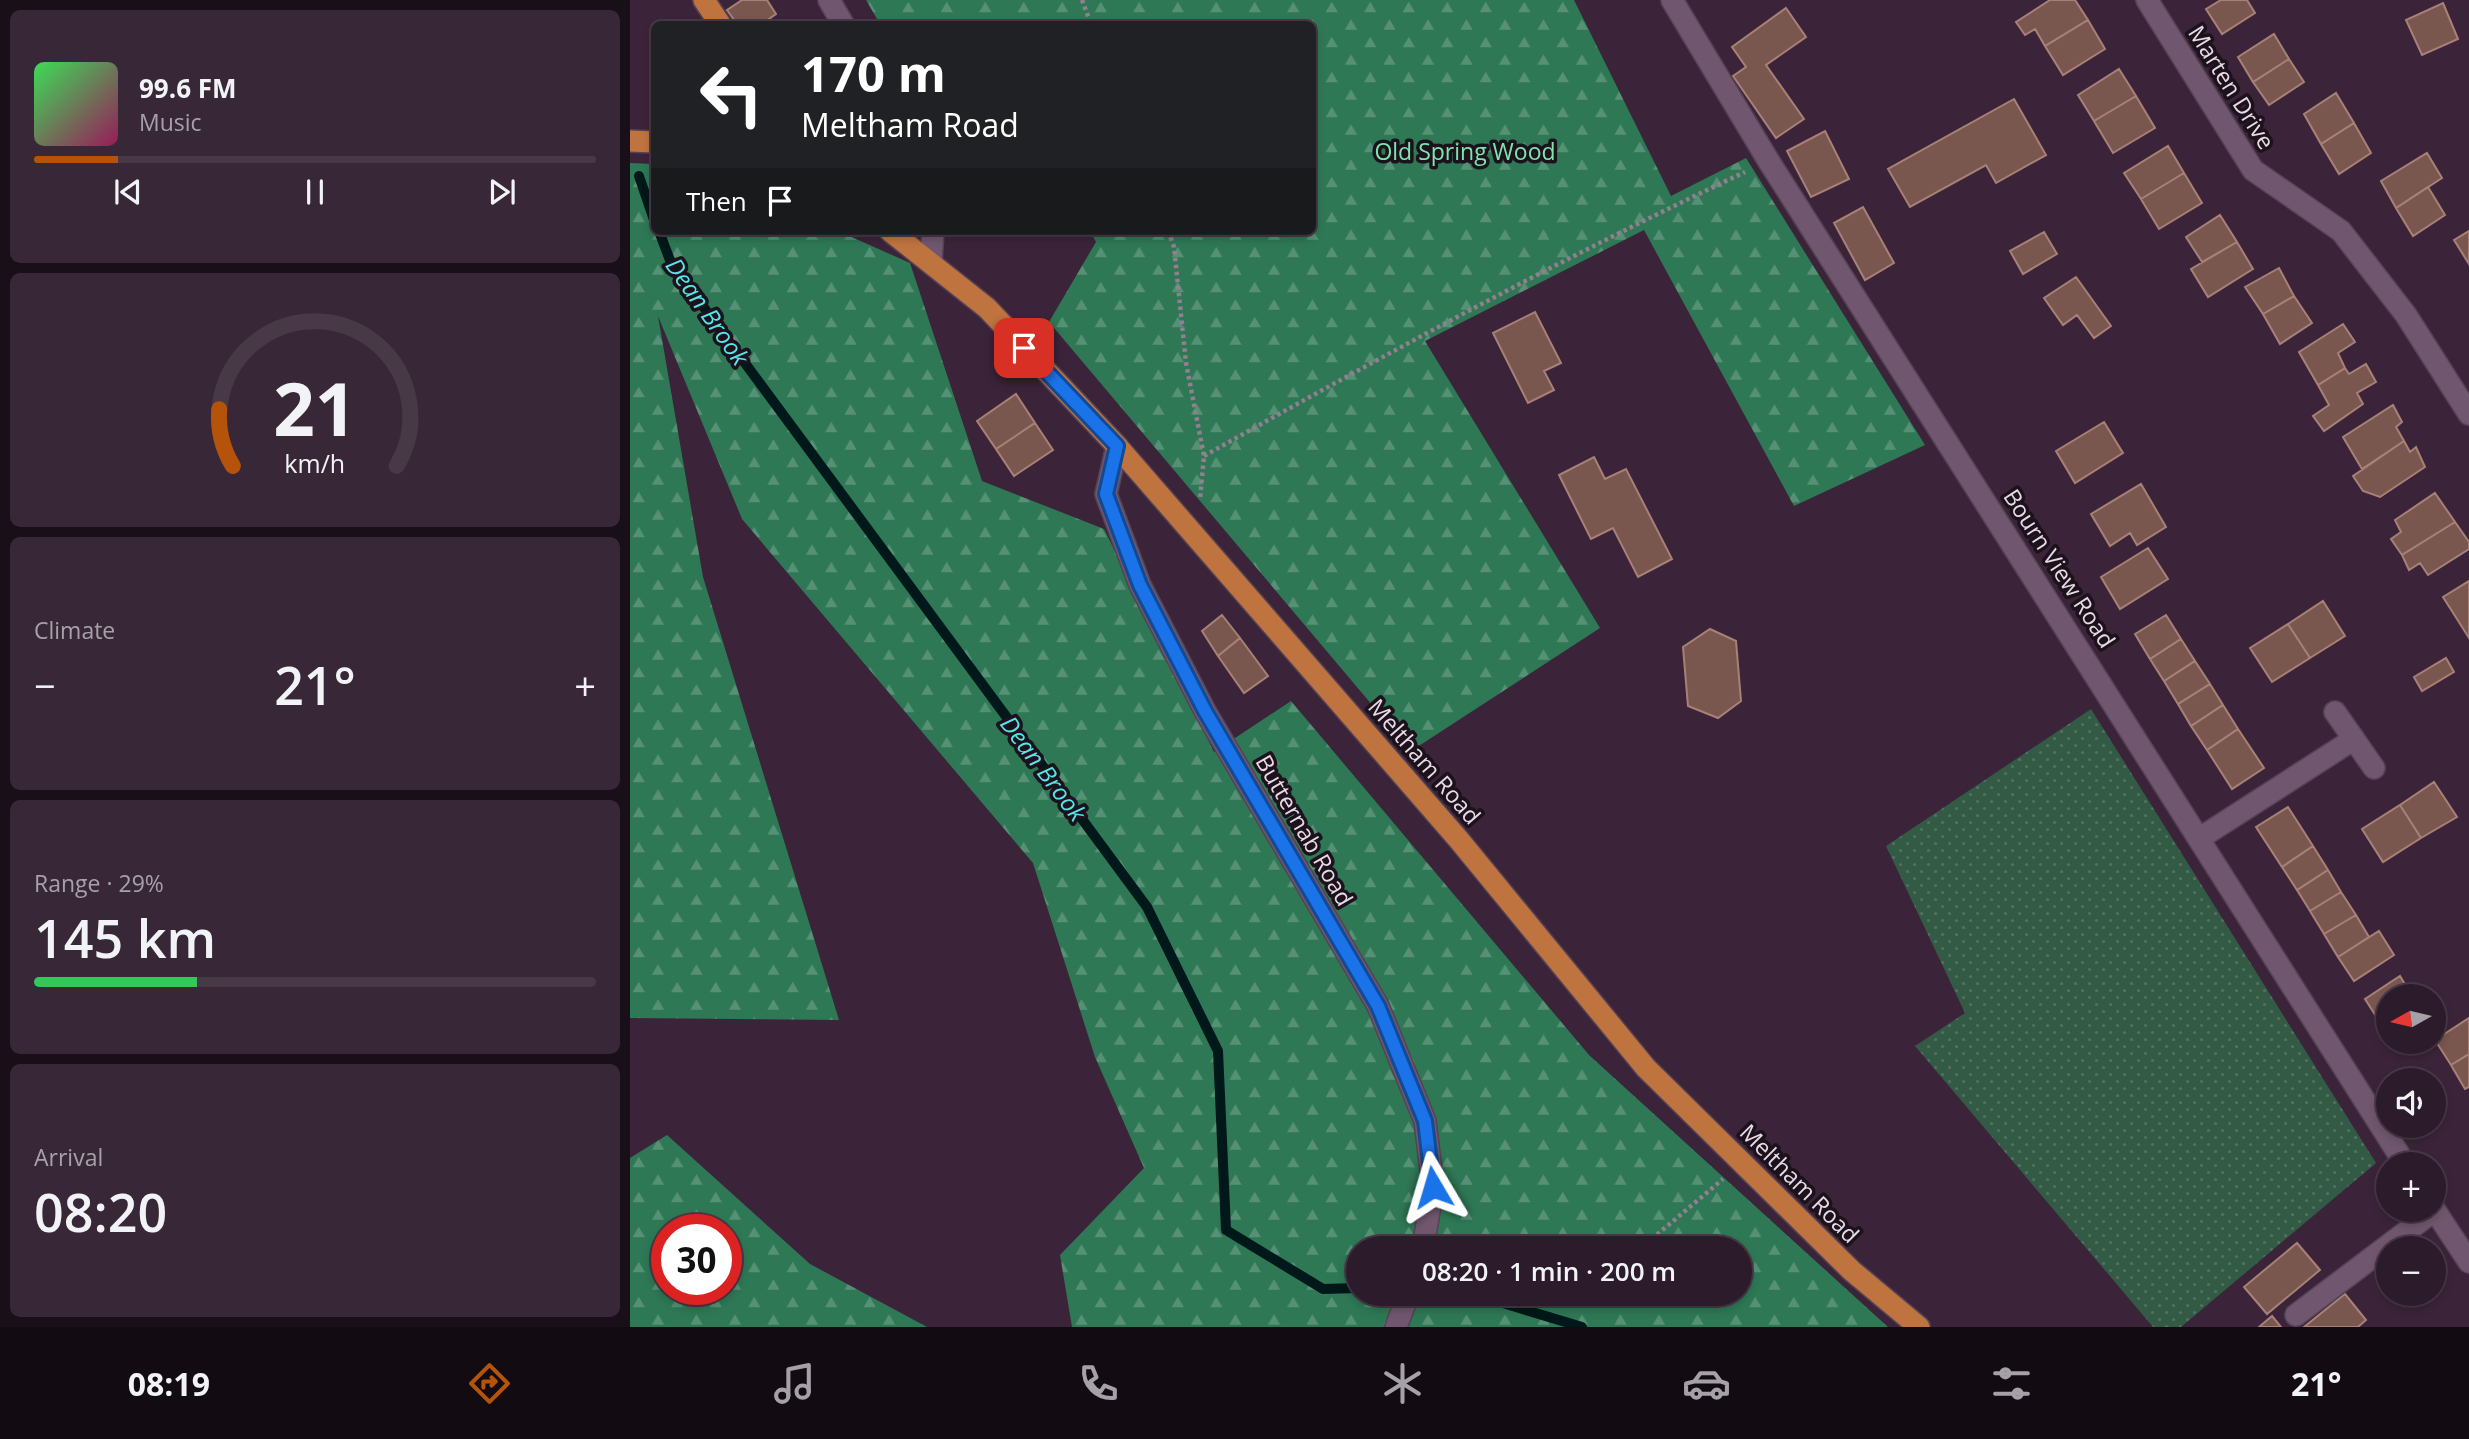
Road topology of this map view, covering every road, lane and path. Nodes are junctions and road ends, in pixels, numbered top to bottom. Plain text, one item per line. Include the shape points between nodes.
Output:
1 (704, 0) edge
2 (829, 0) edge
3 (1082, 0) edge
4 (1672, 0) edge
5 (2147, 0) edge
6 (718, 21) edge
7 (841, 21) edge
8 (1090, 21) edge
9 (630, 141) edge
10 (651, 142) edge
11 (1769, 160) junction
12 (895, 235) edge
13 (933, 235) edge
14 (1170, 235) edge
15 (931, 262) junction
16 (2469, 414) edge
17 (1117, 446) junction
18 (1204, 456) junction
19 (1196, 534) junction
20 (2335, 712) dead end
21 (2354, 740) junction
22 (2374, 768) dead end
23 (2200, 838) junction
24 (2397, 1152) edge
25 (1743, 1163) junction
26 (2417, 1222) edge
27 (2443, 1222) edge
28 (1425, 1236) edge
29 (1655, 1236) edge
30 (2469, 1262) edge
31 (1404, 1306) edge
32 (2296, 1315) dead end
33 (1396, 1327) edge
34 (1919, 1327) edge

1 - 6 main road
2 - 7 street
3 - 8 path
4 - 11 street, Bourn View Road
5 - 16 street, Marten Drive via 2253,170 2341,231 2406,315
9 - 10 main road
11 - 18 path via 1639,221
11 - 23 street, Bourn View Road
12 - 15 main road, Meltham Road
13 - 15 street
14 - 18 path
15 - 17 main road, Meltham Road via 987,308
17 - 19 main road, Meltham Road
17 - 28 street, Butternab Road via 1106,494 1140,585 1205,711 1378,1006 1425,1121 1433,1187
18 - 19 path
19 - 25 main road, Meltham Road via 1459,840 1646,1068
20 - 21 street
21 - 22 street
21 - 23 street
23 - 24 street, Bourn View Road
25 - 29 path
25 - 34 main road, Meltham Road via 1852,1271
26 - 32 street
27 - 30 street
31 - 33 street

